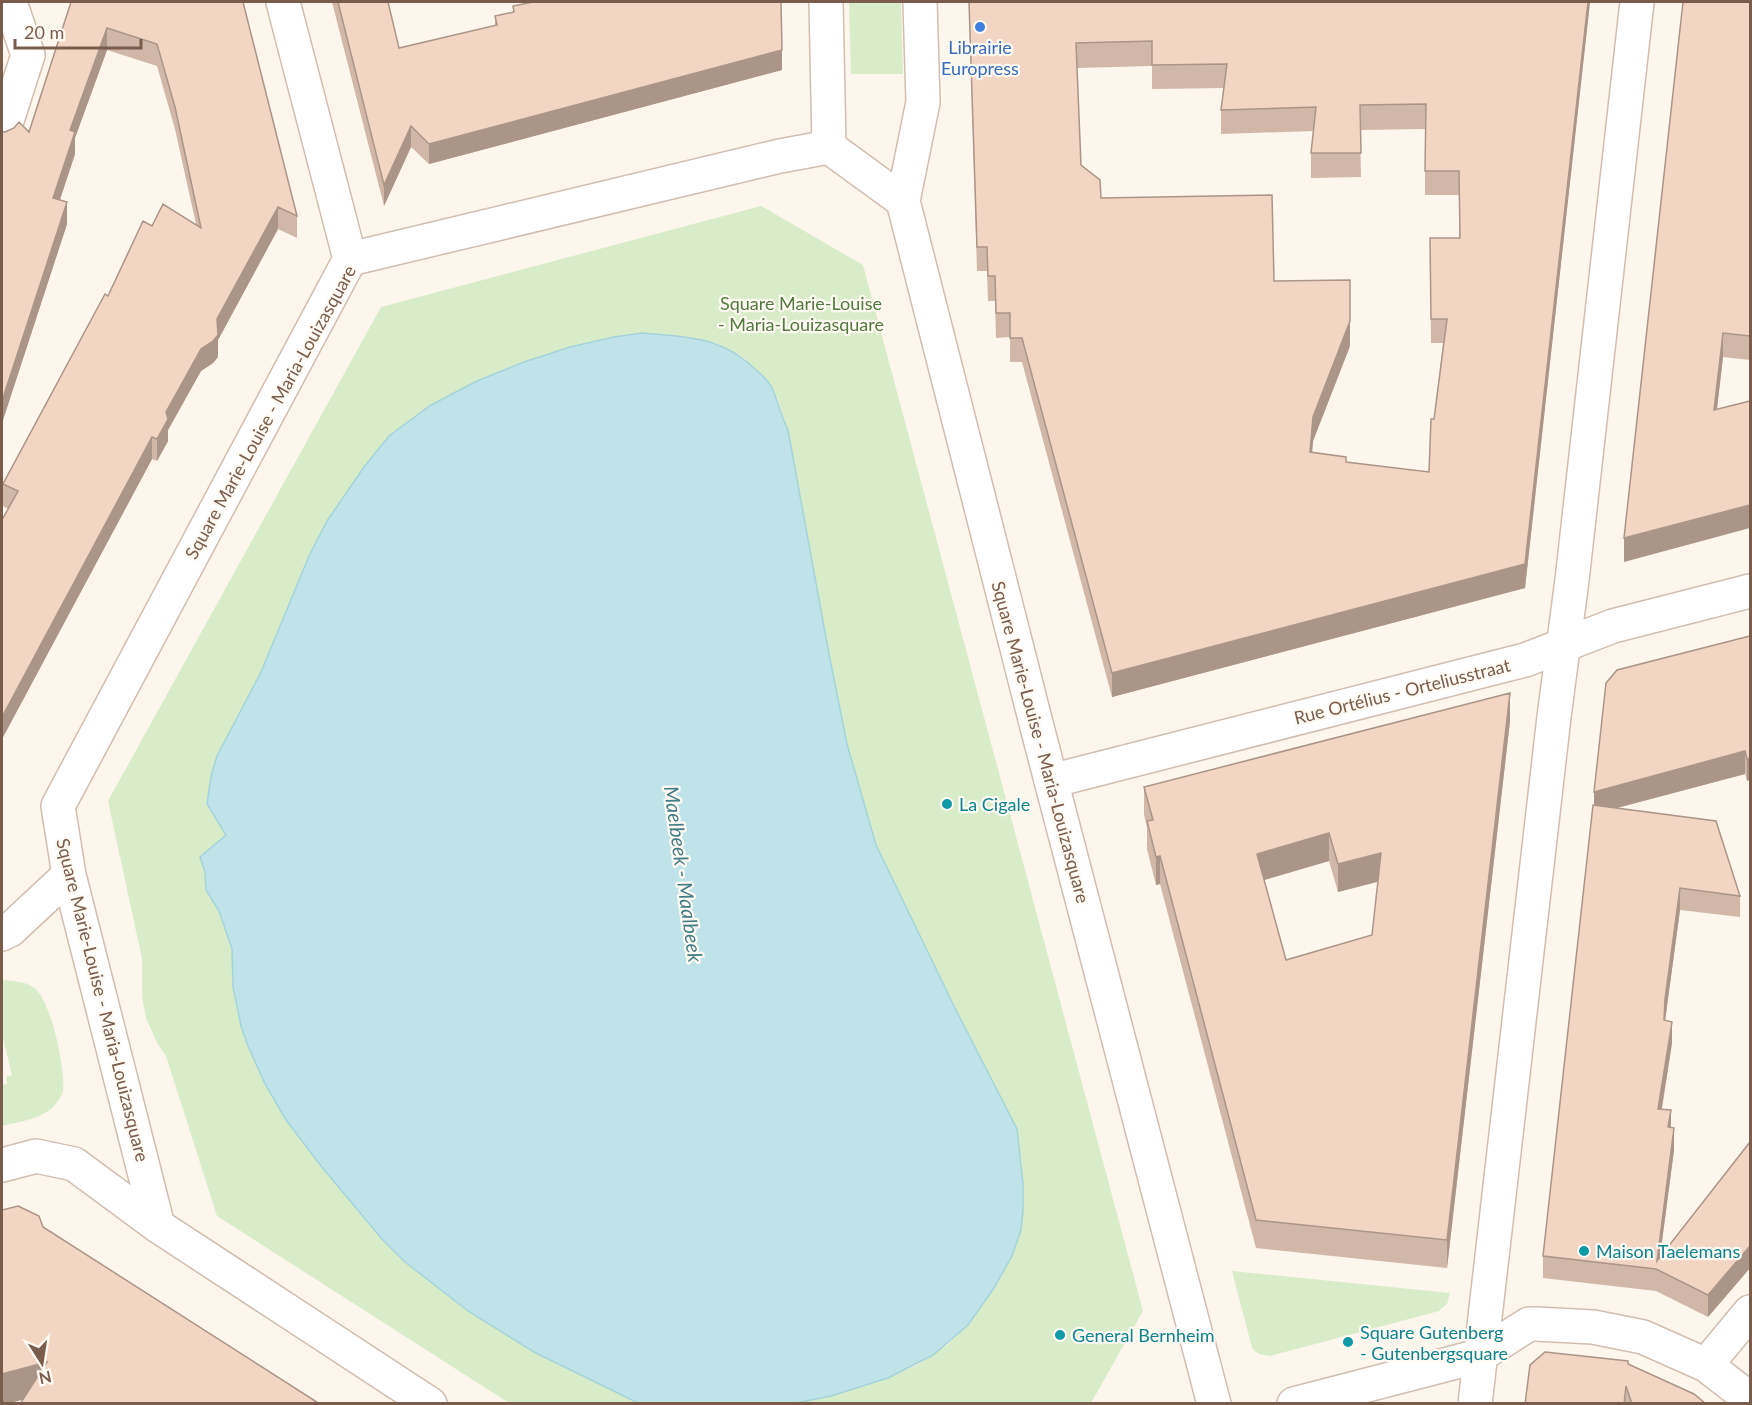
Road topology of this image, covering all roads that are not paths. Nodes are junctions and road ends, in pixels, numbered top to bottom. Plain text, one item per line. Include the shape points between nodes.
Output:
1 (10, 2) edge
2 (283, 2) edge
3 (826, 2) edge
4 (920, 2) edge
5 (1637, 2) edge
6 (2, 136) edge
7 (829, 147) junction
8 (903, 201) junction
9 (350, 259) junction
10 (1750, 591) edge
11 (1564, 644) junction
12 (1051, 781) junction
13 (69, 874) junction
14 (2, 934) edge
15 (2, 1166) edge
16 (158, 1226) junction
17 (1750, 1312) edge
18 (1479, 1356) junction
19 (1706, 1365) junction
20 (1750, 1400) edge
21 (430, 1404) edge
22 (1214, 1404) edge
23 (1294, 1404) edge
24 (1475, 1404) edge

1 - 6 street via 28,55
2 - 9 street
3 - 7 street
4 - 8 street via 923,102
5 - 11 street
7 - 8 street
7 - 9 street, Square Marie-Louise - Maria-Louizasquare
8 - 12 street, Square Marie-Louise - Maria-Louizasquare
9 - 13 street, Square Marie-Louise - Maria-Louizasquare via 58,806
10 - 11 street, Rue Ortélius - Orteliusstraat via 1613,626
11 - 12 street, Rue Ortélius - Orteliusstraat via 1525,660
11 - 18 street
12 - 22 street, Square Marie-Louise - Maria-Louizasquare
13 - 14 street
13 - 16 street, Square Marie-Louise - Maria-Louizasquare
15 - 16 street via 36,1156 74,1164
16 - 21 street
17 - 19 street
18 - 19 street via 1529,1324 1536,1324 1593,1327 1644,1337
18 - 23 street
18 - 24 street
19 - 20 street

